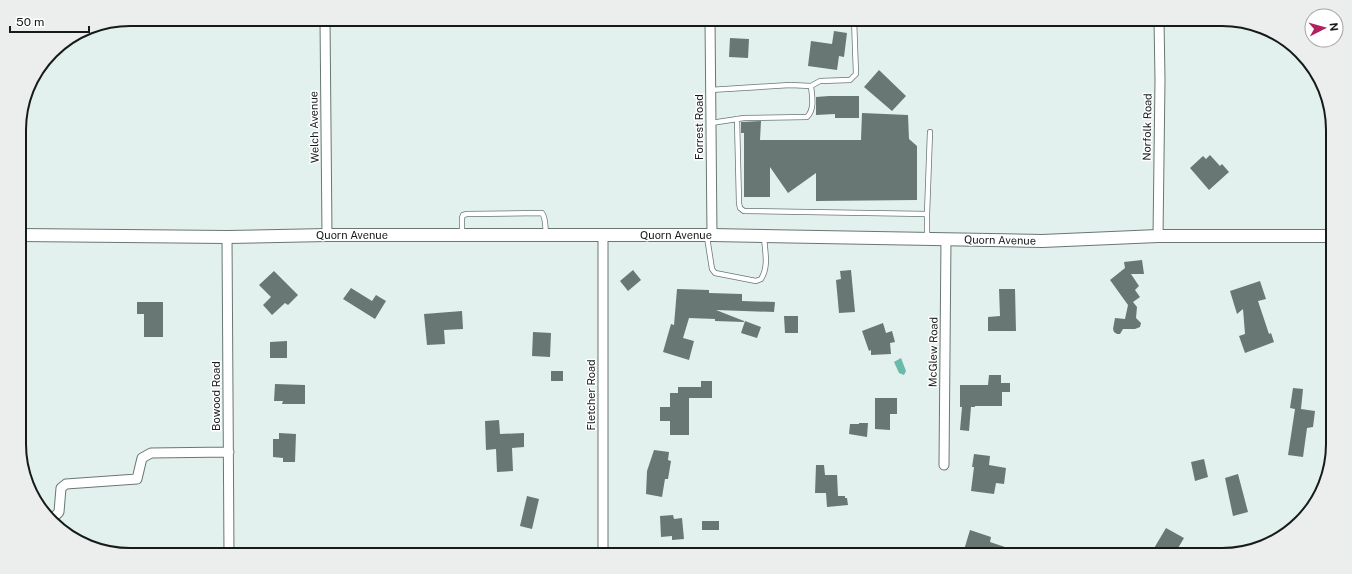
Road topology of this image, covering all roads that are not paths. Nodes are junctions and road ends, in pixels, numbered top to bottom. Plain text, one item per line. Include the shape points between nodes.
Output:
1 (325, 26) edge
2 (710, 26) edge
3 (854, 26) edge
4 (1159, 26) edge
5 (811, 86) junction
6 (710, 90) junction
7 (737, 119) junction
8 (711, 122) junction
9 (930, 132) dead end
10 (927, 214) junction
11 (26, 235) edge
12 (327, 235) junction
13 (462, 235) junction
14 (546, 235) junction
15 (603, 235) junction
16 (709, 235) junction
17 (764, 236) junction
18 (1158, 236) junction
19 (1326, 236) edge
20 (227, 237) junction
21 (926, 238) junction
22 (946, 239) junction
23 (229, 452) junction
24 (944, 465) dead end
25 (56, 515) edge
26 (229, 548) edge
27 (603, 548) edge

1 - 12 street, Welch Avenue
2 - 6 street, Forrest Road
3 - 5 lane via 854,78 820,81
4 - 18 street, Norfolk Road
5 - 6 lane
5 - 7 lane via 812,106 807,117
6 - 8 street, Forrest Road
7 - 8 lane
7 - 10 lane via 739,203 744,211
8 - 16 street, Forrest Road
9 - 10 lane
10 - 21 lane
11 - 20 street, Quorn Avenue
12 - 13 street, Quorn Avenue
12 - 20 street, Quorn Avenue
13 - 14 street, Quorn Avenue
13 - 14 lane via 463,215 539,213 543,215
14 - 15 street, Quorn Avenue
15 - 16 street, Quorn Avenue
15 - 27 street, Fletcher Road
16 - 17 street, Quorn Avenue
16 - 17 lane via 712,269 715,274 756,281 765,273
17 - 21 street, Quorn Avenue
18 - 19 street, Quorn Avenue
18 - 22 street, Quorn Avenue via 1042,241
20 - 23 street, Bowood Road
21 - 22 street, Quorn Avenue
22 - 24 street, McGlew Road
23 - 25 street via 151,453 142,458 137,479 66,484 61,488 59,512
23 - 26 street, Bowood Road

